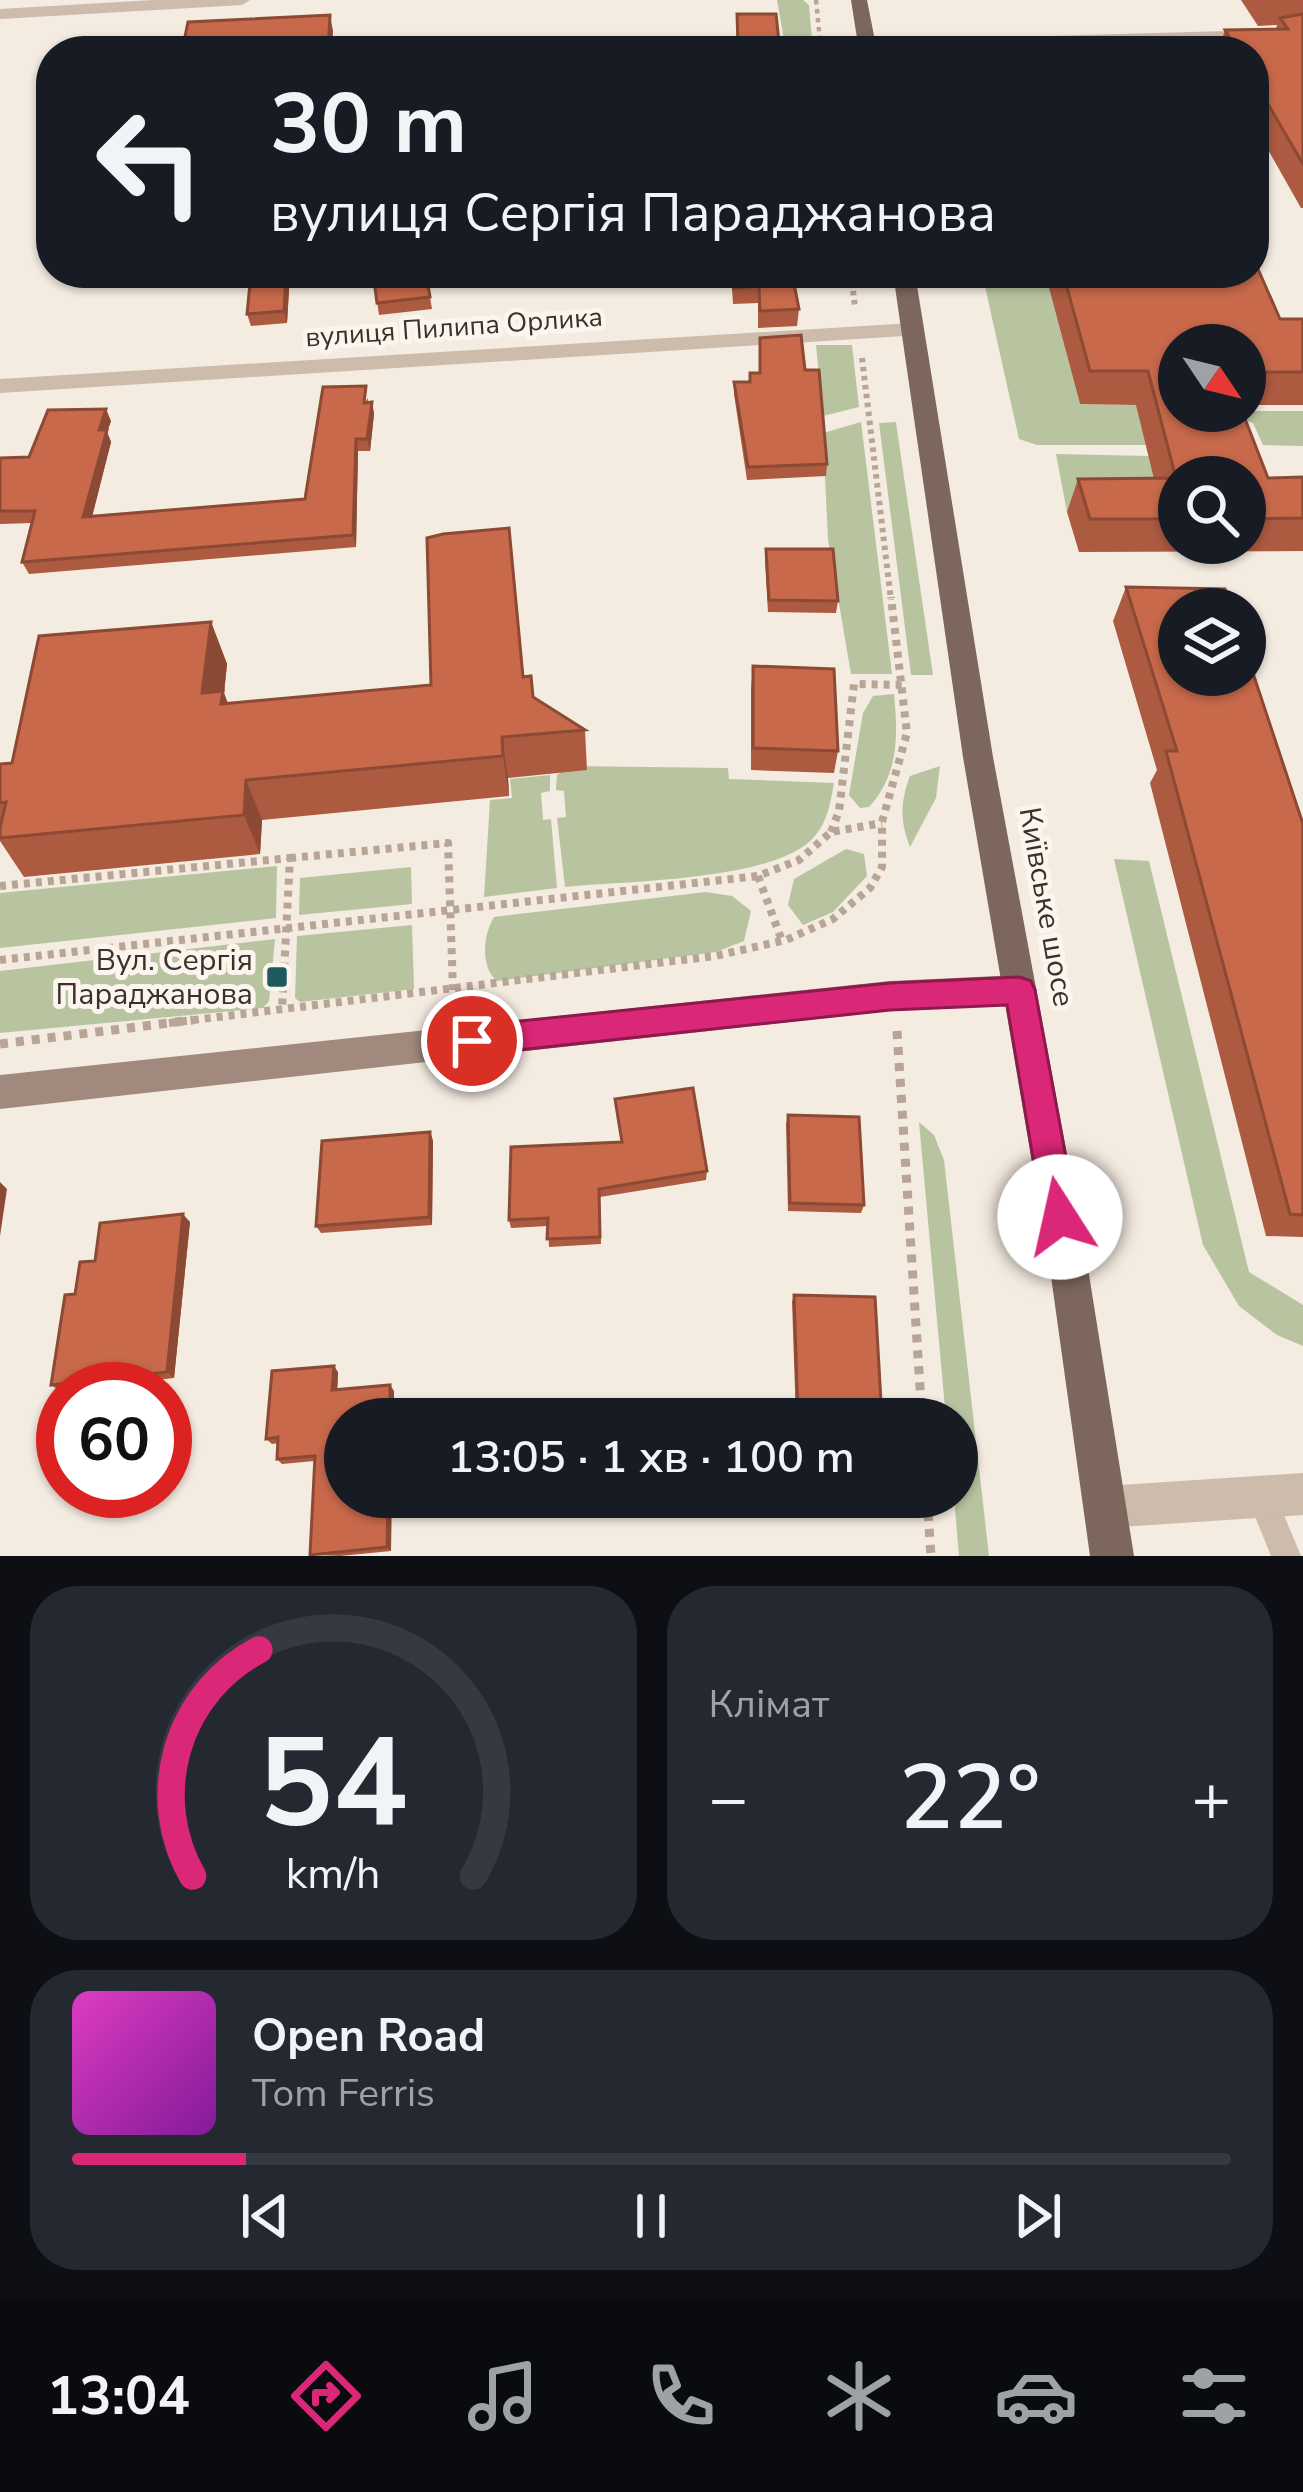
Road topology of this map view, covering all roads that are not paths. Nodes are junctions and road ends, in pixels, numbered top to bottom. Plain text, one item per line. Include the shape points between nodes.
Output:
1 (242, 0) edge
2 (859, 0) edge
3 (0, 14) edge
4 (1303, 34) edge
5 (865, 36) edge
6 (1241, 36) edge
7 (906, 288) edge
8 (913, 330) junction
9 (0, 386) edge
10 (1020, 990) junction
11 (0, 1092) edge
12 (1283, 1496) edge
13 (1105, 1507) junction
14 (1112, 1556) edge
15 (1286, 1556) edge

1 - 3 street
2 - 5 main road
4 - 6 street
7 - 8 main road, Київське шосе
8 - 9 street, вулиця Пилипа Орлика
8 - 10 main road, Київське шосе
10 - 11 main road via 890,996
10 - 13 main road, Київське шосе
12 - 13 street
12 - 15 lane
13 - 14 main road, Київське шосе

